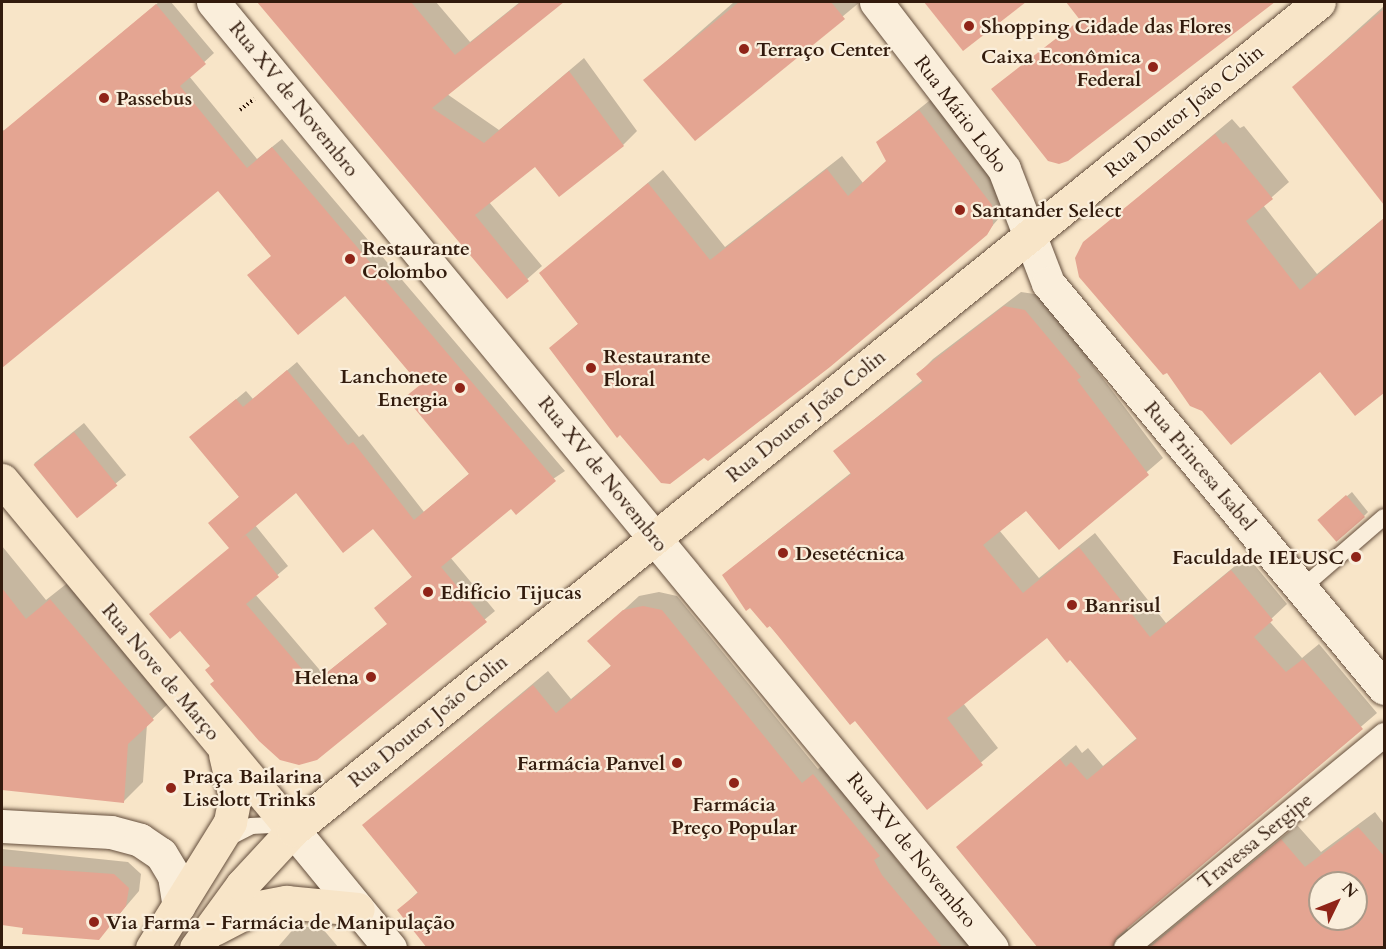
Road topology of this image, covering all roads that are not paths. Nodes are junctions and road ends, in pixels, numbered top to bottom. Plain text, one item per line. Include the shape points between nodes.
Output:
1 (213, 2) edge
2 (876, 2) edge
3 (1319, 2) edge
4 (1030, 235) junction
5 (2, 480) edge
6 (1384, 517) edge
7 (655, 537) junction
8 (1302, 588) junction
9 (1384, 688) edge
10 (1384, 735) edge
11 (223, 746) junction
12 (2, 826) edge
13 (292, 830) junction
14 (216, 848) junction
15 (179, 906) junction
16 (358, 909) junction
17 (200, 941) edge
18 (152, 948) edge
19 (390, 948) edge
20 (992, 948) edge
21 (1126, 948) edge

1 - 7 main road, Rua XV de Novembro
2 - 4 main road, Rua Mário Lobo via 1004,169
3 - 4 main road, Rua Doutor João Colin
4 - 7 main road, Rua Doutor João Colin
4 - 8 main road, Rua Princesa Isabel via 1048,283
5 - 11 main road, Rua Nove de Março
6 - 8 lane
7 - 13 main road, Rua Doutor João Colin
7 - 20 main road, Rua XV de Novembro
8 - 9 main road, Rua Princesa Isabel
10 - 21 street, Travessa Sergipe
11 - 13 main road, Rua Nove de Março
11 - 14 main road via 235,797 230,822
12 - 15 main road via 111,832 140,840 161,854 174,876
13 - 14 lane via 272,825 251,826 232,834
13 - 16 main road, Rua Nove de Março
13 - 17 main road, Rua Doutor João Colin via 242,885
14 - 15 main road
15 - 18 main road
16 - 17 main road via 286,902 254,908
16 - 19 main road, Rua Nove de Março

